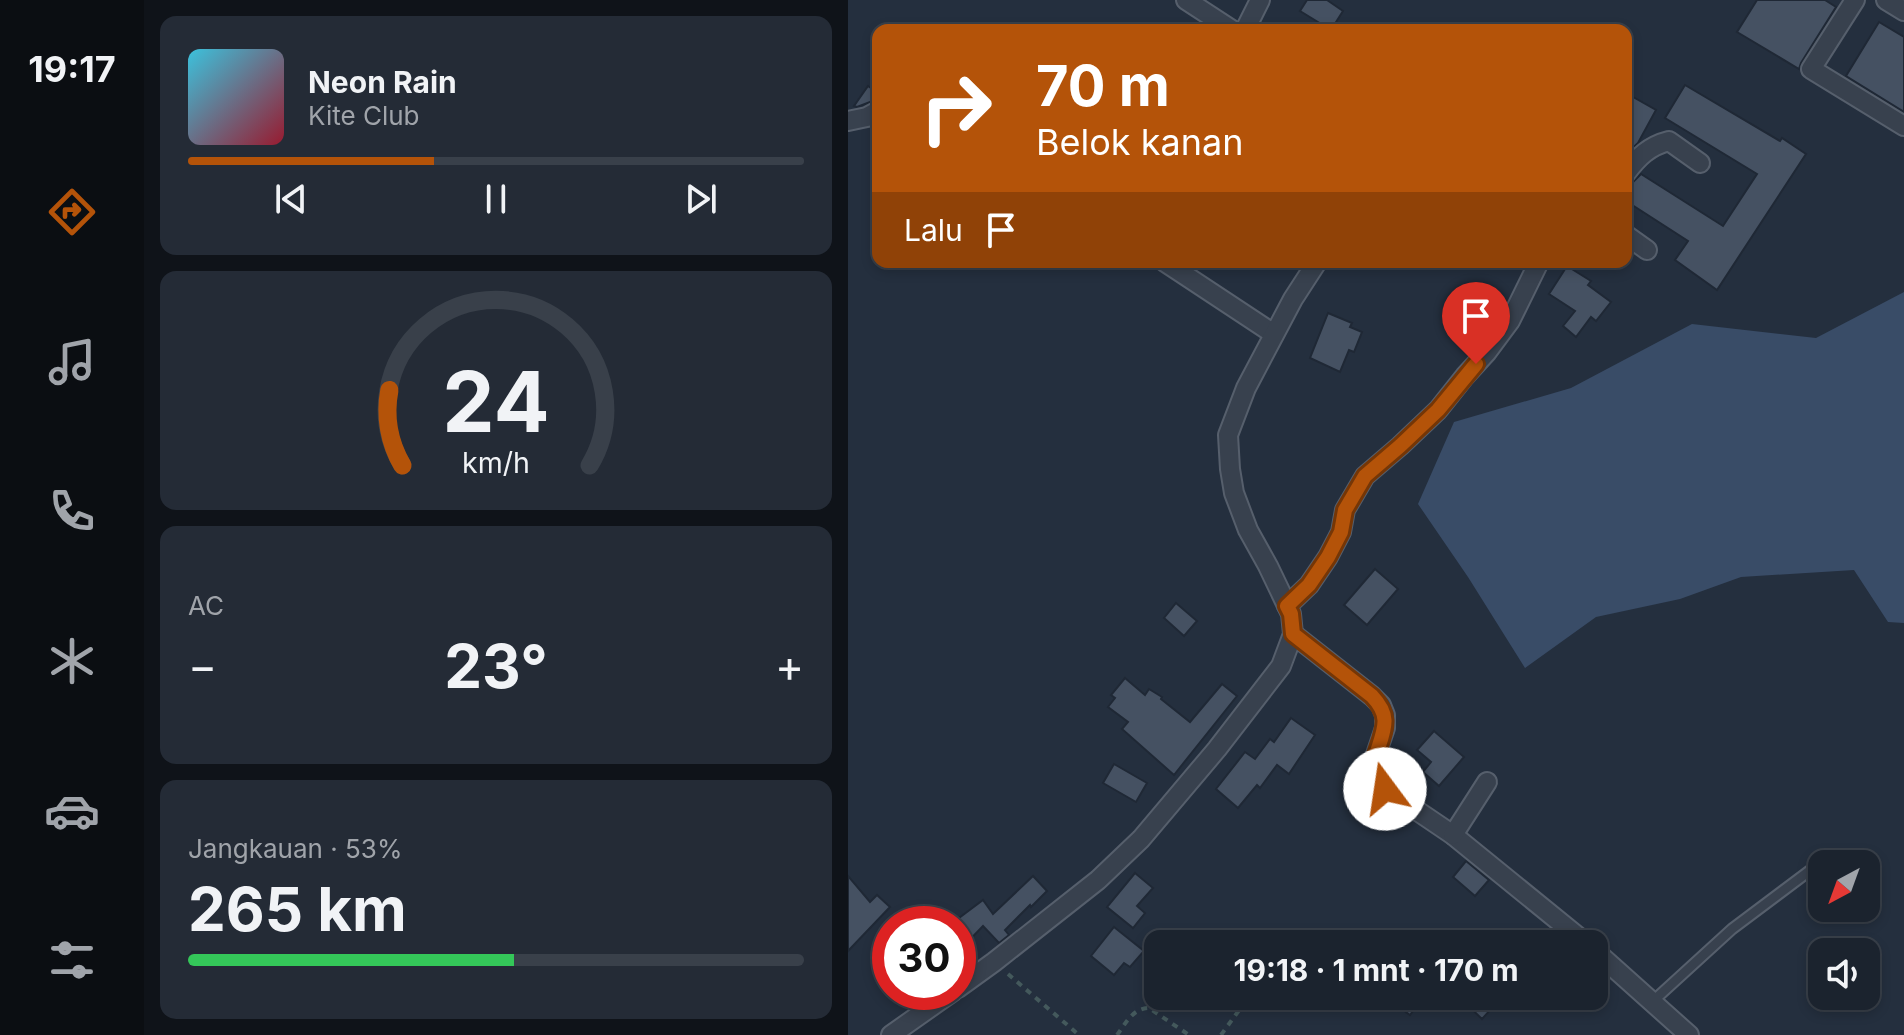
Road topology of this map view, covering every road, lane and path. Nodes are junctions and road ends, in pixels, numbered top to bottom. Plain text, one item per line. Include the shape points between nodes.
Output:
1 (1186, 0) edge
2 (1260, 0) edge
3 (1855, 0) edge
4 (1886, 0) edge
5 (1904, 11) edge
6 (1223, 24) edge
7 (1248, 24) edge
8 (872, 114) edge
9 (848, 121) edge
10 (1904, 126) edge
11 (1700, 163) dead end
12 (1632, 165) edge
13 (1632, 239) edge
14 (1647, 250) dead end
15 (1174, 268) edge
16 (1313, 268) edge
17 (1536, 268) edge
18 (1274, 334) junction
19 (1287, 606) junction
20 (1293, 634) junction
21 (1487, 782) dead end
22 (1453, 835) junction
23 (1808, 872) edge
24 (1570, 930) edge
25 (994, 962) junction
26 (1608, 963) edge
27 (976, 975) edge
28 (1652, 1002) junction
29 (926, 1010) edge
30 (1239, 1010) edge
31 (891, 1035) edge
32 (1079, 1035) edge
33 (1117, 1035) edge
34 (1189, 1035) edge
35 (1221, 1035) edge
36 (1689, 1035) edge

1 - 6 street
2 - 7 street
3 - 10 street via 1811,69
4 - 5 street
8 - 9 street
11 - 12 street via 1669,141 1657,144
13 - 14 street
15 - 18 street
16 - 18 street
17 - 19 street via 1510,321 1487,352 1438,410 1365,476 1345,510 1328,557
18 - 19 street via 1236,409 1227,447 1234,493
19 - 20 street
20 - 22 street via 1381,705 1385,728 1372,766 1378,782
20 - 25 street via 1270,682 1141,839
21 - 22 street
22 - 24 street
23 - 28 lane via 1732,929
25 - 27 street
25 - 32 path
26 - 28 street
28 - 36 street
29 - 31 street
30 - 35 path
33 - 34 path via 1144,1007

